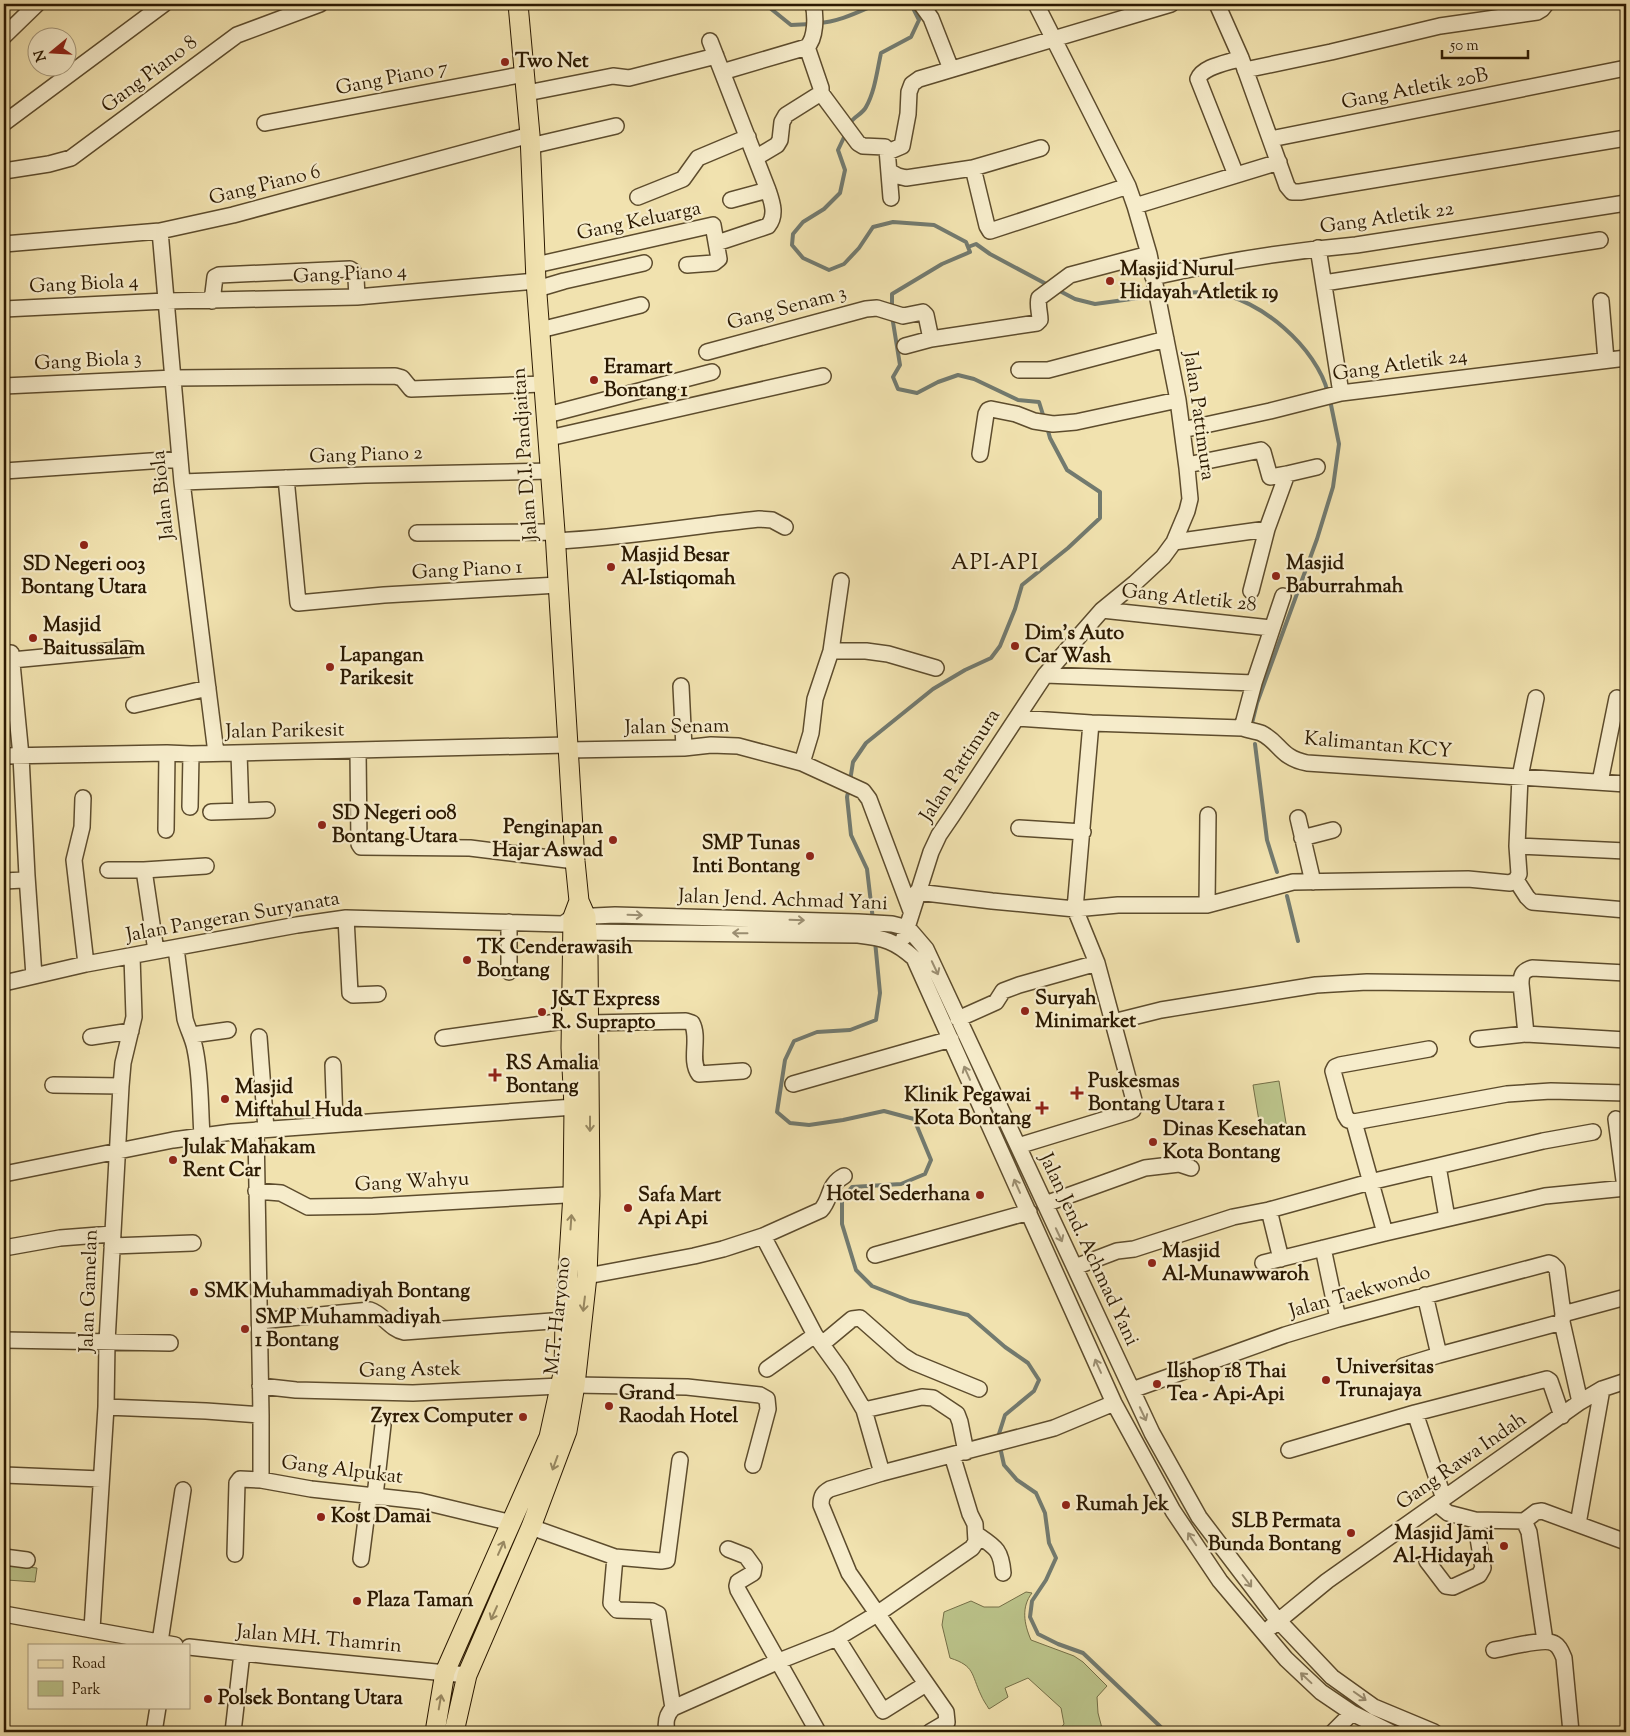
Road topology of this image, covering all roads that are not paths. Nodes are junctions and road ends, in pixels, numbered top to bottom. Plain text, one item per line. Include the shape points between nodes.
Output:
1 (37, 4) edge
2 (164, 4) edge
3 (320, 4) edge
4 (518, 4) edge
5 (922, 4) edge
6 (1036, 4) edge
7 (1171, 4) edge
8 (1217, 4) edge
9 (1546, 4) edge
10 (300, 7) edge
11 (814, 8) edge
12 (4, 36) edge
13 (1054, 38) junction
14 (710, 41) dead end
15 (810, 43) junction
16 (716, 56) junction
17 (1243, 64) junction
18 (1626, 68) edge
19 (951, 69) junction
20 (722, 72) junction
21 (526, 83) junction
22 (821, 93) junction
23 (4, 123) edge
24 (265, 123) dead end
25 (616, 126) dead end
26 (748, 137) junction
27 (1626, 138) edge
28 (1271, 139) junction
29 (530, 141) junction
30 (1041, 148) dead end
31 (888, 152) junction
32 (757, 157) junction
33 (1279, 162) junction
34 (972, 168) junction
35 (4, 170) edge
36 (889, 171) junction
37 (1236, 175) junction
38 (1128, 186) junction
39 (768, 190) junction
40 (638, 197) dead end
41 (891, 198) dead end
42 (731, 200) dead end
43 (1626, 202) edge
44 (1136, 206) junction
45 (160, 232) junction
46 (1600, 240) dead end
47 (717, 243) junction
48 (4, 244) edge
49 (1318, 248) junction
50 (1148, 254) junction
51 (644, 262) dead end
52 (687, 265) dead end
53 (536, 278) junction
54 (1324, 283) junction
55 (1156, 288) junction
56 (357, 297) junction
57 (166, 301) junction
58 (212, 301) junction
59 (1601, 301) dead end
60 (641, 305) dead end
61 (4, 309) edge
62 (540, 330) junction
63 (931, 339) junction
64 (1166, 339) junction
65 (905, 346) dead end
66 (707, 352) dead end
67 (1626, 358) edge
68 (1606, 360) junction
69 (1019, 370) dead end
70 (712, 372) dead end
71 (823, 376) dead end
72 (174, 378) junction
73 (544, 384) junction
74 (4, 386) edge
75 (1335, 395) junction
76 (1178, 400) junction
77 (547, 415) junction
78 (1182, 430) junction
79 (549, 438) junction
80 (980, 454) dead end
81 (180, 459) junction
82 (1187, 465) junction
83 (1317, 466) dead end
84 (4, 471) edge
85 (551, 471) junction
86 (1287, 474) junction
87 (286, 478) junction
88 (182, 482) junction
89 (785, 528) dead end
90 (1267, 529) junction
91 (418, 533) dead end
92 (555, 537) junction
93 (1174, 542) junction
94 (841, 582) dead end
95 (558, 585) junction
96 (1252, 590) dead end
97 (1283, 596) dead end
98 (1102, 610) junction
99 (1271, 628) junction
100 (128, 649) dead end
101 (831, 651) junction
102 (936, 668) dead end
103 (1044, 674) junction
104 (1254, 683) junction
105 (681, 686) dead end
106 (208, 688) junction
107 (1536, 698) dead end
108 (1617, 698) dead end
109 (134, 705) dead end
110 (1017, 718) junction
111 (1091, 723) junction
112 (1242, 728) junction
113 (567, 748) junction
114 (684, 748) junction
115 (358, 750) junction
116 (167, 753) junction
117 (216, 753) junction
118 (239, 753) junction
119 (191, 754) junction
120 (4, 756) edge
121 (21, 756) junction
122 (802, 763) junction
123 (1520, 777) junction
124 (1600, 782) junction
125 (1626, 784) edge
126 (83, 798) dead end
127 (190, 807) dead end
128 (267, 810) dead end
129 (241, 811) junction
130 (211, 812) dead end
131 (1208, 815) dead end
132 (1298, 818) dead end
133 (1019, 828) dead end
134 (166, 830) dead end
135 (1333, 830) dead end
136 (1083, 832) junction
137 (1302, 838) junction
138 (1518, 846) junction
139 (1626, 851) edge
140 (575, 861) junction
141 (206, 866) dead end
142 (108, 870) dead end
143 (144, 870) junction
144 (27, 876) junction
145 (1516, 880) junction
146 (4, 882) edge
147 (1313, 882) junction
148 (917, 892) junction
149 (1207, 906) junction
150 (1075, 908) junction
151 (1626, 910) edge
152 (912, 911) junction
153 (346, 918) junction
154 (577, 920) junction
155 (508, 922) junction
156 (858, 928) junction
157 (908, 928) junction
158 (900, 946) junction
159 (176, 948) junction
160 (156, 951) junction
161 (132, 956) junction
162 (1097, 963) junction
163 (86, 964) junction
164 (508, 972) dead end
165 (1626, 973) edge
166 (34, 976) junction
167 (4, 983) edge
168 (1521, 984) junction
169 (378, 994) dead end
170 (958, 1019) junction
171 (580, 1022) junction
172 (1113, 1022) junction
173 (228, 1030) dead end
174 (131, 1031) junction
175 (1526, 1034) junction
176 (192, 1035) junction
177 (91, 1037) dead end
178 (259, 1037) dead end
179 (443, 1038) dead end
180 (951, 1038) junction
181 (1478, 1039) dead end
182 (1626, 1040) edge
183 (1429, 1048) dead end
184 (333, 1065) dead end
185 (743, 1071) dead end
186 (793, 1084) dead end
187 (53, 1085) dead end
188 (121, 1086) junction
189 (1626, 1093) edge
190 (574, 1107) junction
191 (1616, 1119) dead end
192 (1354, 1122) junction
193 (335, 1124) junction
194 (1009, 1126) junction
195 (261, 1129) junction
196 (1593, 1132) dead end
197 (994, 1134) junction
198 (202, 1136) junction
199 (117, 1151) junction
200 (1021, 1152) junction
201 (1008, 1165) junction
202 (1438, 1166) junction
203 (1191, 1168) dead end
204 (4, 1174) edge
205 (844, 1176) dead end
206 (1370, 1182) junction
207 (1626, 1188) edge
208 (256, 1191) junction
209 (582, 1194) junction
210 (1045, 1204) junction
211 (1269, 1210) junction
212 (1029, 1212) junction
213 (1447, 1218) junction
214 (1385, 1233) junction
215 (763, 1236) junction
216 (112, 1240) junction
217 (194, 1243) dead end
218 (4, 1248) edge
219 (1323, 1248) junction
220 (875, 1255) dead end
221 (1281, 1259) junction
222 (1263, 1263) dead end
223 (1074, 1268) junction
224 (587, 1276) junction
225 (1425, 1295) junction
226 (1626, 1297) edge
227 (1562, 1318) junction
228 (1338, 1319) junction
229 (565, 1320) junction
230 (260, 1321) junction
231 (4, 1340) edge
232 (819, 1340) junction
233 (107, 1342) junction
234 (170, 1343) dead end
235 (1439, 1355) junction
236 (1403, 1366) dead end
237 (767, 1369) dead end
238 (1626, 1381) edge
239 (260, 1386) junction
240 (568, 1386) junction
241 (979, 1389) dead end
242 (1132, 1390) junction
243 (1602, 1390) junction
244 (1580, 1402) junction
245 (1114, 1403) junction
246 (106, 1407) junction
247 (864, 1410) junction
248 (1416, 1413) junction
249 (261, 1415) junction
250 (1562, 1416) junction
251 (383, 1425) dead end
252 (1289, 1450) dead end
253 (959, 1454) junction
254 (680, 1460) dead end
255 (753, 1464) dead end
256 (882, 1473) junction
257 (4, 1475) edge
258 (102, 1478) junction
259 (261, 1480) junction
260 (183, 1490) dead end
261 (372, 1496) junction
262 (1440, 1501) junction
263 (1474, 1520) junction
264 (1524, 1521) junction
265 (512, 1523) junction
266 (1578, 1524) junction
267 (531, 1528) junction
268 (976, 1534) junction
269 (1626, 1542) edge
270 (728, 1549) dead end
271 (234, 1554) dead end
272 (4, 1557) edge
273 (615, 1557) junction
274 (361, 1559) dead end
275 (27, 1560) dead end
276 (1427, 1561) dead end
277 (1003, 1573) dead end
278 (1262, 1600) junction
279 (4, 1614) edge
280 (877, 1614) junction
281 (1247, 1614) junction
282 (1278, 1621) junction
283 (92, 1629) junction
284 (1264, 1633) junction
285 (837, 1638) junction
286 (1545, 1641) junction
287 (169, 1644) edge
288 (190, 1647) edge
289 (1494, 1650) dead end
290 (242, 1653) junction
291 (779, 1661) junction
292 (445, 1672) junction
293 (466, 1675) junction
294 (926, 1684) junction
295 (158, 1708) edge
296 (673, 1708) junction
297 (1352, 1714) junction
298 (154, 1732) edge
299 (233, 1732) edge
300 (435, 1732) edge
301 (454, 1732) edge
302 (667, 1732) edge
303 (818, 1732) edge
304 (930, 1732) edge
305 (1333, 1732) edge
306 (1390, 1732) edge
307 (1434, 1732) edge
308 (1571, 1732) edge

1 - 12 street
2 - 23 street
3 - 10 street, Gang Piano 8
4 - 21 main road, Jalan D.I. Pandjaitan
5 - 19 street via 931,18
6 - 13 street, Jalan Pattimura
7 - 13 street
8 - 17 street
9 - 17 street via 1537,12 1440,26 1331,52
10 - 35 street, Gang Piano 8 via 237,35 71,158
11 - 15 street
13 - 19 street
13 - 38 street, Jalan Pattimura
14 - 16 street
15 - 20 street
15 - 22 street
16 - 20 street
16 - 21 street, Gang Piano 7 via 629,78 613,76
17 - 28 street
17 - 37 street via 1206,70 1198,79
18 - 28 street, Gang Atletik 20B
19 - 31 street via 912,84 902,146
20 - 26 street
21 - 24 street, Gang Piano 7
21 - 29 main road, Jalan D.I. Pandjaitan
22 - 31 street via 858,143 885,147
22 - 32 street via 786,115 777,145
25 - 29 street, Gang Piano 6
26 - 32 street
26 - 40 street via 698,158 683,179
27 - 33 street via 1300,192 1292,192 1287,186
28 - 33 street
29 - 45 street, Gang Piano 6
29 - 53 main road, Jalan D.I. Pandjaitan
30 - 34 street
31 - 36 street
32 - 39 street
33 - 37 street
34 - 36 street via 906,178
34 - 38 street via 990,231
36 - 41 street
37 - 44 street
38 - 44 street, Jalan Pattimura
39 - 42 street
39 - 47 street via 773,209 768,226
43 - 49 street, Gang Atletik 22 via 1356,245
44 - 50 street, Jalan Pattimura
45 - 48 street, Gang Piano 6
45 - 57 street, Jalan Biola
46 - 54 street
47 - 52 street, Gang Keluarga via 720,259 717,262
47 - 53 street, Gang Keluarga via 711,224
49 - 54 street
49 - 55 street, Gang Atletik 22 via 1208,265
50 - 55 street, Jalan Pattimura
50 - 63 street via 1070,274 1039,298 1038,323
51 - 53 street via 564,281
53 - 56 street, Gang Piano 4
53 - 62 main road, Jalan D.I. Pandjaitan
54 - 75 street
55 - 64 street, Jalan Pattimura
56 - 58 street, Gang Piano 4
56 - 58 street via 356,278 350,269 219,274 215,277
57 - 58 street, Gang Piano 4
57 - 61 street, Gang Biola 4
57 - 72 street, Jalan Biola
59 - 68 street
60 - 62 street
62 - 73 main road, Jalan D.I. Pandjaitan
63 - 65 street
63 - 66 street, Gang Senam 3 via 924,313 900,316 877,308
64 - 69 street via 1048,370
64 - 76 street, Jalan Pattimura
67 - 68 street, Gang Atletik 24
68 - 75 street, Gang Atletik 24
70 - 77 street
71 - 79 street
72 - 73 street, Gang Biola 3 via 395,376 402,378 411,389
72 - 74 street, Gang Biola 3
72 - 81 street, Jalan Biola
73 - 77 main road, Jalan D.I. Pandjaitan
75 - 78 street, Gang Atletik 24
76 - 78 street, Jalan Pattimura
76 - 80 street via 1053,424 991,409 985,418
77 - 79 main road, Jalan D.I. Pandjaitan
78 - 82 street, Jalan Pattimura
79 - 85 main road, Jalan D.I. Pandjaitan
81 - 84 street
81 - 88 street, Jalan Biola
82 - 86 street via 1261,450 1270,476
82 - 93 street, Jalan Pattimura via 1190,499
83 - 86 street
85 - 87 street, Gang Piano 2
85 - 92 main road, Jalan D.I. Pandjaitan
86 - 90 street
87 - 88 street, Gang Piano 2
87 - 95 street, Gang Piano 1 via 298,603
88 - 106 street, Jalan Biola
89 - 92 street via 772,520 759,519 604,539
90 - 93 street
90 - 96 street
91 - 92 street
92 - 95 main road, Jalan D.I. Pandjaitan
93 - 98 street, Jalan Pattimura via 1163,557
94 - 101 street
95 - 113 main road, Jalan D.I. Pandjaitan
97 - 99 street
98 - 99 street, Gang Atletik 28
98 - 103 street, Jalan Pattimura
99 - 104 street
100 - 121 street via 11,656
101 - 102 street via 888,654
101 - 122 street via 815,699 811,733
103 - 104 street
103 - 110 street, Jalan Pattimura
104 - 112 street
105 - 114 street
106 - 109 street
106 - 117 street, Jalan Biola
107 - 123 street
108 - 124 street
110 - 111 street, Kalimantan KCY
110 - 148 street, Jalan Pattimura via 939,835
111 - 112 street, Kalimantan KCY
111 - 136 street
112 - 123 street, Kalimantan KCY via 1262,734 1287,756 1307,763
113 - 114 street, Jalan Senam
113 - 115 street, Jalan Parikesit
113 - 140 main road, Jalan D.I. Pandjaitan
114 - 122 street, Jalan Senam via 738,746
115 - 118 street, Jalan Parikesit
115 - 140 street via 359,846 470,848
116 - 119 street, Jalan Parikesit
116 - 121 street, Jalan Parikesit
116 - 134 street
117 - 118 street, Jalan Parikesit
117 - 119 street, Jalan Parikesit
118 - 129 street
119 - 127 street
120 - 121 street, Jalan Parikesit
121 - 144 street
122 - 152 street, Jalan Senam via 862,791 869,799
123 - 124 street, Kalimantan KCY
123 - 138 street
124 - 125 street, Kalimantan KCY
126 - 163 street via 82,828 74,860
128 - 129 street
129 - 130 street
131 - 149 street
132 - 137 street
133 - 136 street
135 - 137 street
136 - 150 street
137 - 147 street
138 - 139 street
138 - 145 street via 1519,874
140 - 154 main road, Jalan D.I. Pandjaitan
141 - 143 street
142 - 143 street
143 - 160 street
144 - 146 street via 22,880
144 - 166 street
145 - 147 street via 1510,883 1468,879
145 - 151 street via 1532,902
147 - 149 street via 1293,882
148 - 150 street
148 - 152 street, Jalan Pattimura
149 - 150 street
150 - 162 street
152 - 157 street, Jalan Pattimura
153 - 155 street, Jalan Pangeran Suryanata
153 - 159 street, Jalan Pangeran Suryanata
153 - 169 street via 350,993
154 - 155 street, Jalan Pangeran Suryanata
154 - 156 street, Jalan Jend. Achmad Yani via 615,915
154 - 171 main road, M.T. Haryono
155 - 164 street
156 - 157 street, Jalan Jend. Achmad Yani via 892,924
156 - 158 street, Jalan Jend. Achmad Yani
157 - 158 street, Jalan Pattimura
157 -> 170 street, Jalan Jend. Achmad Yani via 926,949
158 - 180 street, Jalan Jend. Achmad Yani via 914,958
159 - 160 street, Jalan Pangeran Suryanata
159 - 176 street via 185,1019
160 - 161 street, Jalan Pangeran Suryanata
161 - 163 street, Jalan Pangeran Suryanata
161 - 174 street, Jalan Gamelan via 134,1017
162 - 170 street via 1018,984 1002,991 996,1002
162 - 172 street
163 - 166 street, Jalan Pangeran Suryanata
165 - 168 street via 1532,968 1524,971
166 - 167 street, Jalan Pangeran Suryanata
168 - 172 street via 1366,982 1316,985 1161,1010
168 - 175 street
170 - 194 street, Jalan Jend. Achmad Yani
171 - 179 street
171 - 185 street via 686,1020 695,1029 695,1065 699,1074
171 - 190 main road, M.T. Haryono
171 -> 209 main road, M.T. Haryono
172 - 200 street via 1133,1110
173 - 176 street
174 - 177 street
174 - 188 street, Jalan Gamelan
175 - 181 street
175 - 182 street
176 - 198 street via 198,1062
178 - 195 street
180 - 186 street
197 -> 180 street, Jalan Jend. Achmad Yani
183 - 192 street via 1335,1067 1332,1075 1342,1108 1348,1120
184 - 193 street
187 - 188 street
188 - 199 street, Jalan Gamelan
189 - 192 street via 1551,1091 1507,1094
190 - 193 street
190 - 209 main road, M.T. Haryono
191 - 207 street
192 - 206 street
193 - 195 street
194 - 197 street
194 - 200 street, Jalan Jend. Achmad Yani
195 - 198 street
195 - 208 street
196 - 202 street via 1543,1140
197 - 201 street, Jalan Jend. Achmad Yani
198 - 199 street
199 - 204 street
199 - 216 street, Jalan Gamelan
200 - 201 street
200 - 210 street, Jalan Jend. Achmad Yani
212 -> 201 street, Jalan Jend. Achmad Yani
202 - 206 street
202 - 213 street
203 - 210 street via 1179,1164 1145,1168
205 - 215 street via 833,1184 825,1206 820,1210
206 - 211 street
206 - 214 street
207 - 213 street via 1545,1196
208 - 209 street, Gang Wahyu via 281,1193 308,1207
208 - 230 street
209 - 224 main road, M.T. Haryono
229 -> 209 main road, M.T. Haryono
210 -> 223 street, Jalan Jend. Achmad Yani
211 - 221 street
211 - 223 street via 1233,1217 1130,1250 1117,1250
212 - 220 street
245 -> 212 street, Jalan Jend. Achmad Yani
213 - 214 street
214 - 219 street
215 - 224 street via 694,1256
215 - 232 street
216 - 217 street
216 - 218 street via 60,1238
216 - 233 street, Jalan Gamelan
219 - 221 street
219 - 228 street
221 - 222 street
223 - 242 street, Jalan Jend. Achmad Yani
224 -> 240 main road, M.T. Haryono
225 - 227 street, Jalan Taekwondo via 1552,1264 1556,1269
225 - 228 street, Jalan Taekwondo
225 - 235 street
226 - 227 street
227 - 235 street
227 - 244 street
228 - 242 street, Jalan Taekwondo
229 - 230 street via 404,1332 370,1310
229 - 240 main road, M.T. Haryono via 564,1368
230 - 239 street
231 - 233 street
232 - 237 street
232 - 241 street via 852,1319 860,1318 914,1362
232 - 247 street
233 - 234 street
233 - 246 street, Jalan Gamelan
235 - 236 street
238 - 243 street, Gang Rawa Indah
239 - 240 street, Gang Astek via 413,1393
239 - 249 street
240 - 255 street, Gang Astek via 687,1387 760,1395 766,1400 768,1409
240 - 265 main road, M.T. Haryono
240 -> 267 main road, M.T. Haryono via 567,1431
242 -> 278 street, Jalan Jend. Achmad Yani via 1188,1500
243 - 244 street, Gang Rawa Indah
243 - 266 street
244 - 250 street, Gang Rawa Indah
245 - 253 street via 1054,1428
281 -> 245 street, Jalan Jend. Achmad Yani via 1220,1581 1173,1511
246 - 249 street
246 - 258 street, Jalan Gamelan
247 - 253 street via 922,1397 933,1398 957,1414 960,1422
247 - 256 street
248 - 250 street via 1547,1379
248 - 252 street
248 - 262 street
249 - 259 street
250 - 262 street, Gang Rawa Indah
251 - 261 street
253 - 256 street
253 - 268 street
254 - 273 street via 667,1560
256 - 280 street via 830,1489 824,1493 821,1505 849,1573
257 - 258 street
258 - 283 street, Jalan Gamelan
259 - 261 street, Gang Alpukat
259 - 271 street, Gang Alpukat via 240,1479 237,1483
260 - 287 street
261 - 265 street, Gang Alpukat via 436,1503
261 - 274 street
262 - 263 street via 1448,1513
262 - 282 street, Gang Rawa Indah via 1327,1581
263 - 264 street
263 - 276 street via 1483,1568 1479,1575 1453,1587 1446,1586
264 - 266 street via 1542,1511
264 - 286 street via 1529,1532
292 -> 265 main road, M.T. Haryono
266 - 269 street
267 - 273 street
267 -> 293 main road, M.T. Haryono
268 - 277 street via 999,1551
268 - 280 street via 972,1548
270 - 291 street via 746,1556 754,1567 754,1572 736,1586
272 - 275 street
273 - 296 street via 611,1603 617,1610 652,1610 658,1614
278 - 281 street
278 - 282 street, Jalan Jend. Achmad Yani
279 - 283 street
280 - 285 street
280 - 294 street
281 - 284 street, Jalan Jend. Achmad Yani
282 - 284 street, Gang Rawa Indah
282 -> 307 street, Jalan Jend. Achmad Yani via 1332,1677 1374,1707
283 - 287 street
297 -> 284 street, Jalan Jend. Achmad Yani via 1321,1692
285 - 291 street
285 - 294 street via 883,1711
286 - 289 street
286 - 308 street via 1554,1643 1564,1658
288 - 290 street, Jalan MH. Thamrin
290 - 292 street, Jalan MH. Thamrin
290 - 299 street
291 - 296 street
291 - 303 street
292 - 293 street, Jalan MH. Thamrin
300 -> 292 main road, M.T. Haryono
293 - 301 main road, M.T. Haryono
294 - 304 street via 948,1719
295 - 298 street
296 - 302 street via 666,1721
297 - 305 street
297 - 306 street, Jalan Jend. Achmad Yani

